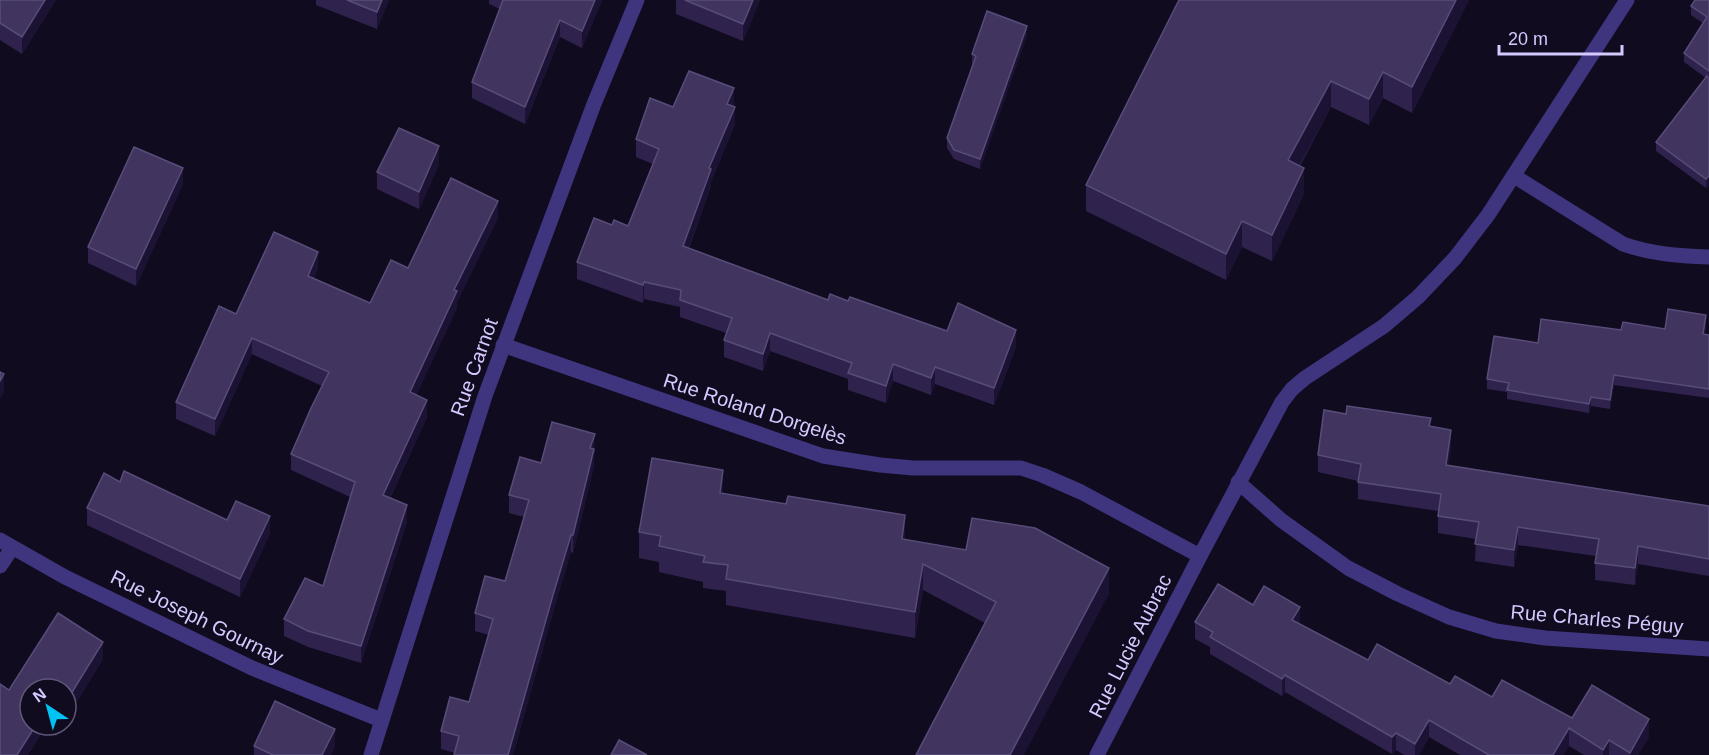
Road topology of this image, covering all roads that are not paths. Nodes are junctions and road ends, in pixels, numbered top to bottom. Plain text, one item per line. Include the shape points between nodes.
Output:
1 (637, 0) edge
2 (1627, 0) edge
3 (1514, 176) junction
4 (1709, 257) edge
5 (503, 345) junction
6 (1238, 482) junction
7 (6, 544) edge
8 (1200, 555) junction
9 (0, 566) edge
10 (1709, 649) edge
11 (381, 720) junction
12 (371, 755) edge
13 (1097, 755) edge

1 - 5 street, Rue Carnot
2 - 3 street
3 - 4 street via 1623,244 1662,255
3 - 6 street via 1473,236 1418,297 1384,326 1292,389
5 - 8 street, Rue Roland Dorgelès via 823,456 902,467 1021,468 1081,492
5 - 11 street, Rue Carnot
6 - 8 street
6 - 10 street, Rue Charles Péguy via 1281,520 1348,568 1449,617 1496,631 1545,638
7 - 9 street
7 - 11 street, Rue Joseph Gournay via 252,668
8 - 13 street, Rue Lucie Aubrac
11 - 12 street, Rue Carnot

